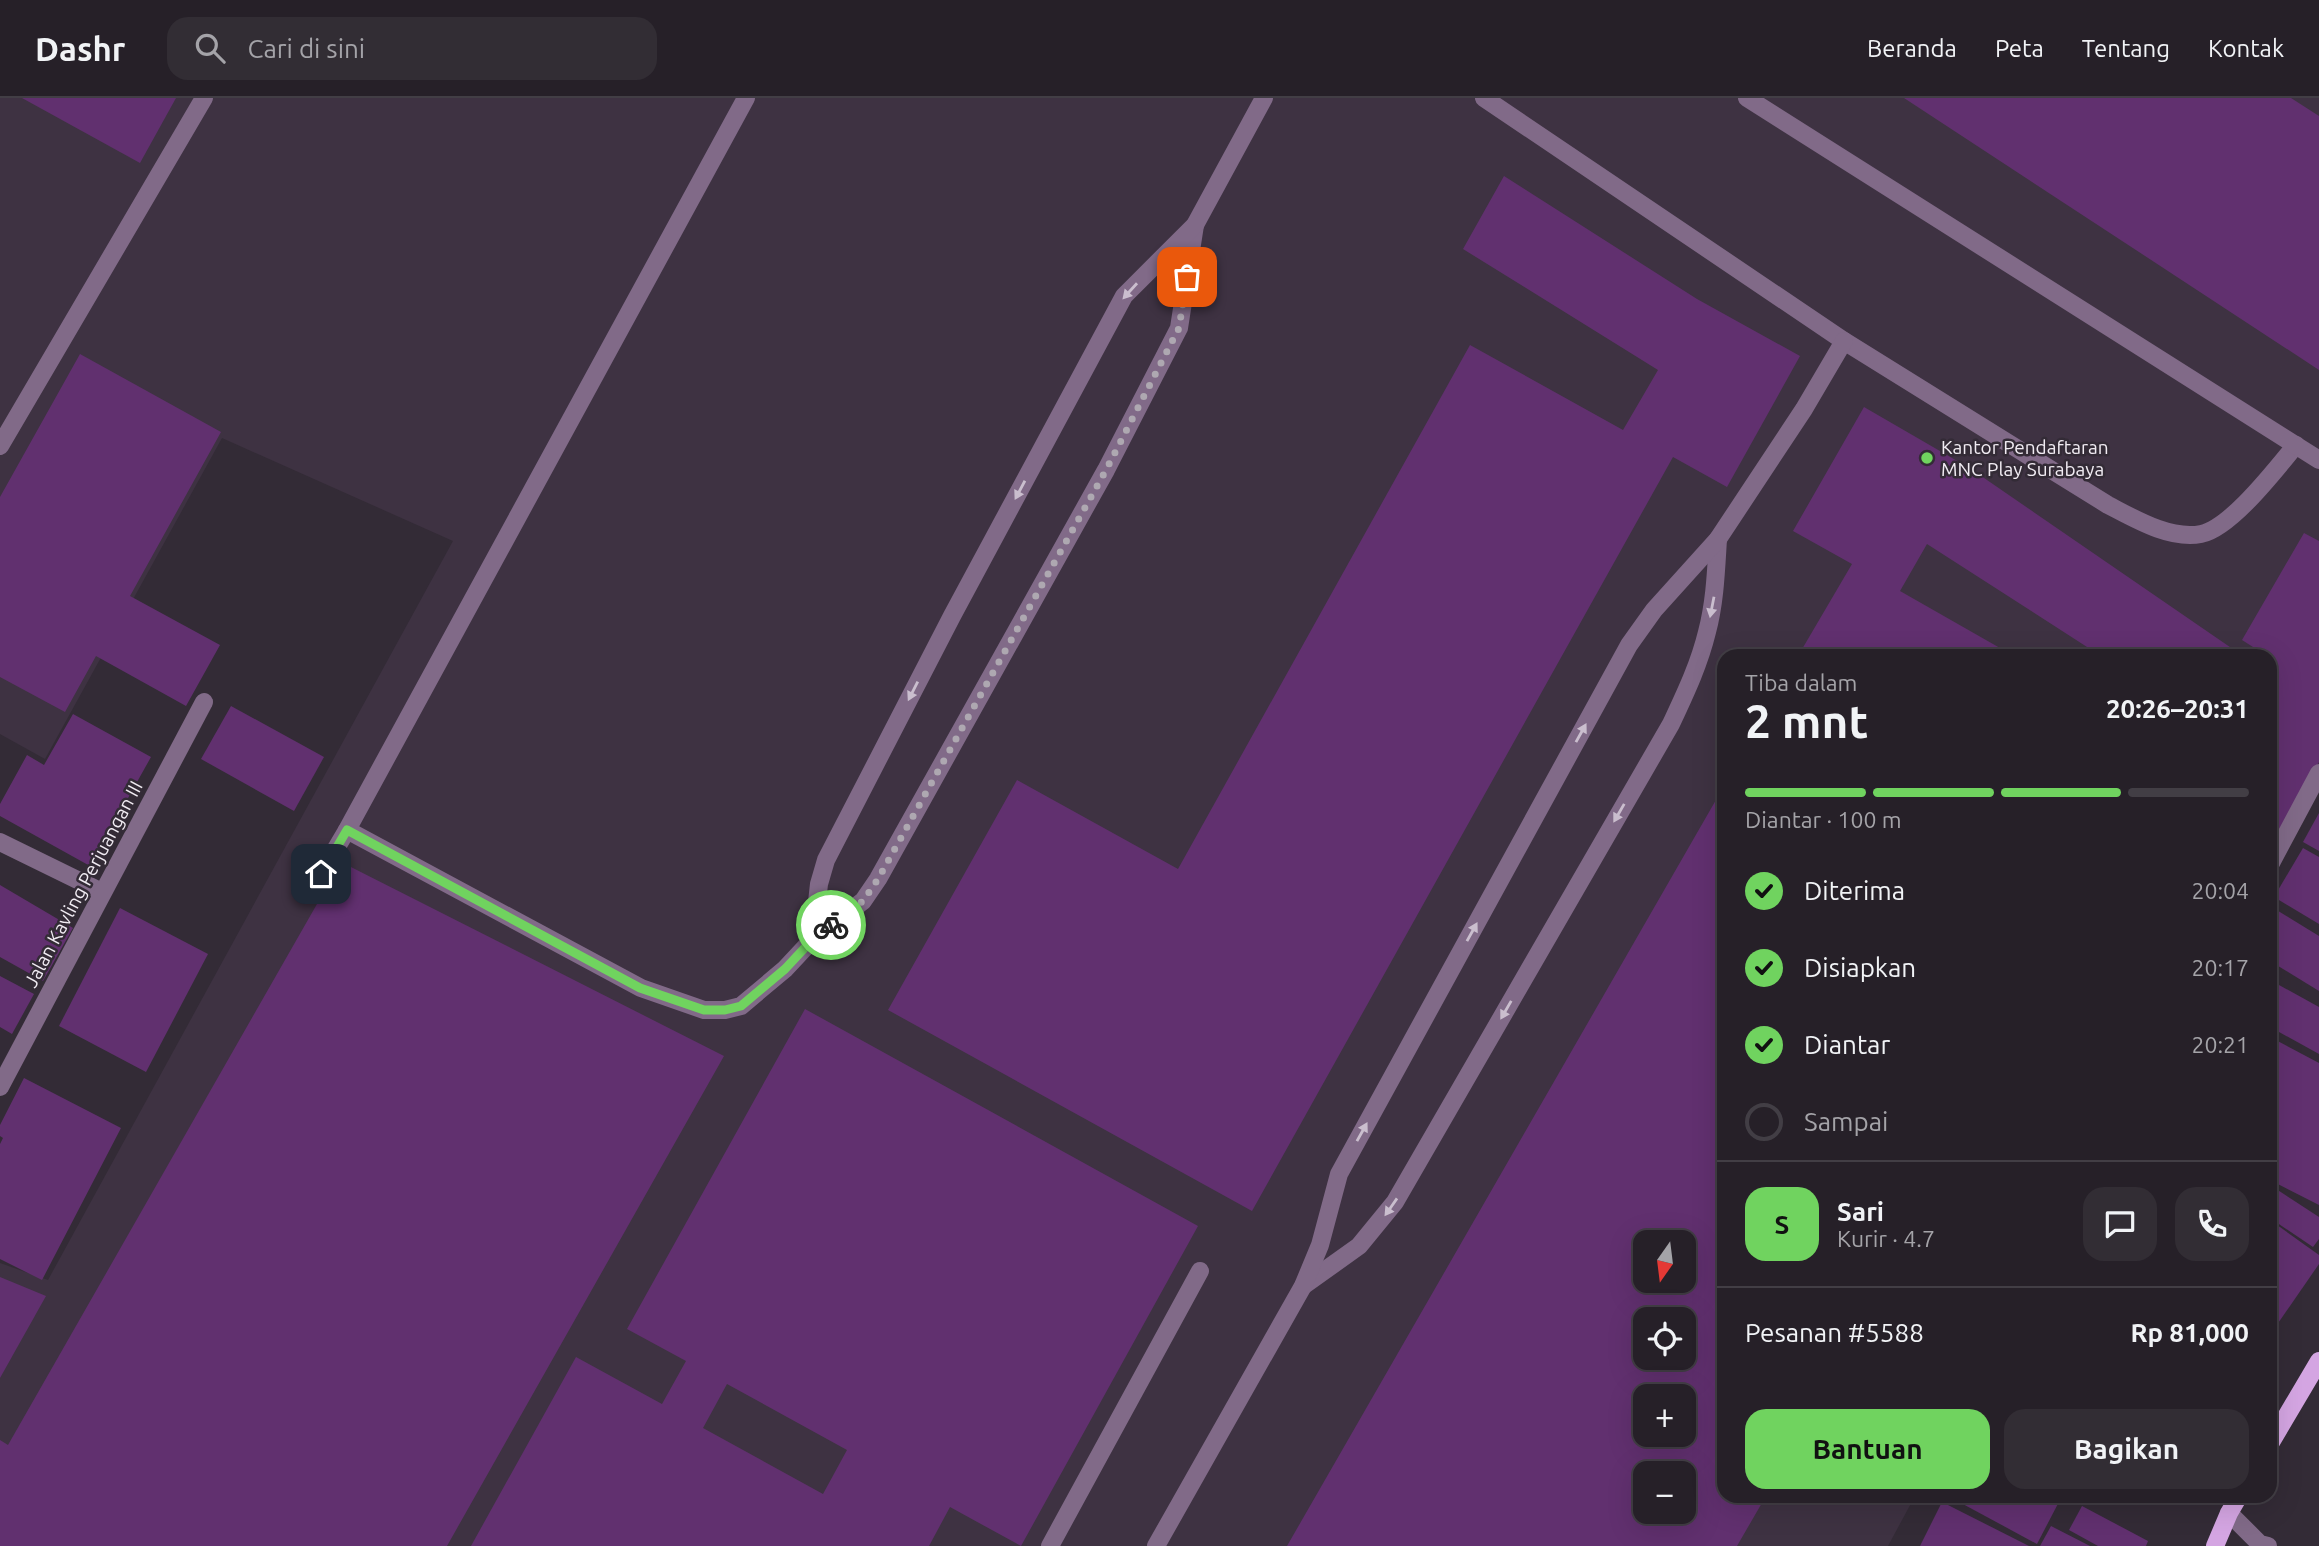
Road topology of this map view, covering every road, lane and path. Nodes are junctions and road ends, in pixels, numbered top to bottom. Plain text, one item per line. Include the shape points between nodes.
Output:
1 (204, 98) edge
2 (746, 98) edge
3 (1264, 98) edge
4 (1484, 98) edge
5 (1746, 98) edge
6 (1195, 225) junction
7 (1844, 341) junction
8 (2296, 445) junction
9 (0, 446) edge
10 (2319, 460) edge
11 (1718, 540) junction
12 (204, 702) dead end
13 (2319, 773) edge
14 (347, 830) junction
15 (0, 842) edge
16 (2277, 852) edge
17 (321, 874) dead end
18 (102, 892) junction
19 (813, 939) junction
20 (0, 1087) edge
21 (1200, 1271) dead end
22 (1303, 1286) junction
23 (2319, 1361) edge
24 (2277, 1432) edge
25 (2235, 1503) edge
26 (2229, 1513) junction
27 (1050, 1546) edge
28 (1156, 1546) edge
29 (2215, 1546) edge
30 (2268, 1546) edge

1 - 9 street
2 - 14 street
3 - 6 street
4 - 7 street
5 - 8 street
6 -> 19 street via 1124,296 1041,449 826,860
6 - 19 street via 1179,328 1106,470 878,879 863,901
7 - 8 street via 2108,505 2179,534 2202,534 2220,525
7 - 11 street
8 - 10 street
22 -> 11 street via 1320,1245 1339,1174 1629,645 1654,610
11 -> 22 street via 1716,588 1707,633 1671,724 1395,1202 1359,1247
12 - 18 street, Jalan Kavling Perjuangan III
13 - 16 street
14 - 17 street
14 - 19 street via 640,988 704,1010 741,1006
15 - 18 street
18 - 20 street, Jalan Kavling Perjuangan III
21 - 27 street
22 - 28 street
23 - 24 main road
25 - 26 main road
26 - 29 main road
26 - 30 street via 2260,1544

